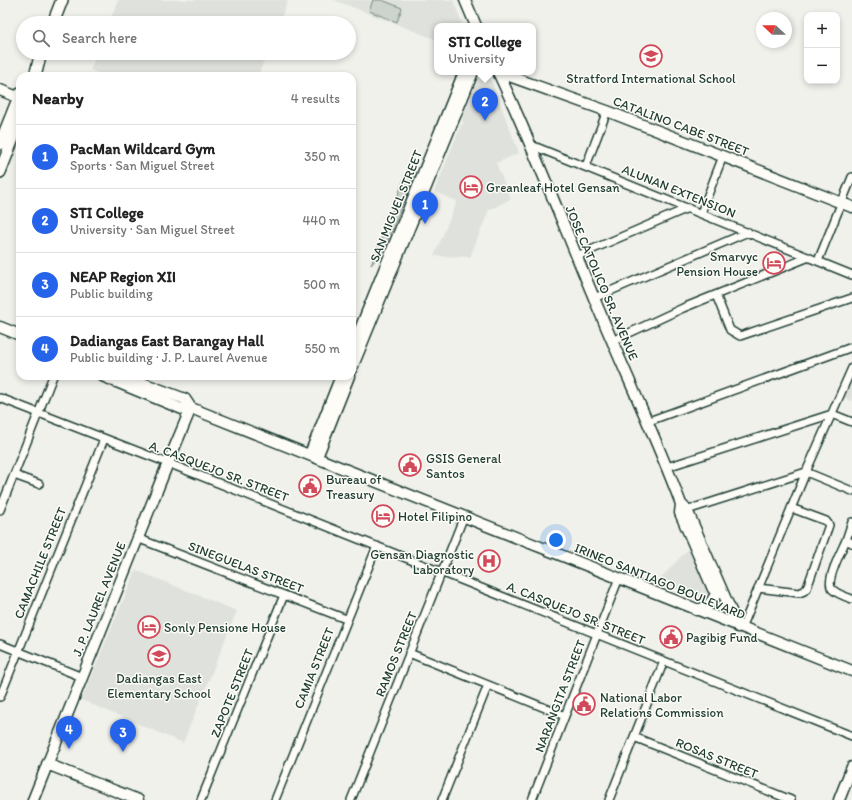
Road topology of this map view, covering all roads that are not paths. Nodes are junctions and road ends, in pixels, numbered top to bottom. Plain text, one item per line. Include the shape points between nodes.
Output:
1 (62, 0) edge
2 (465, 0) edge
3 (471, 0) edge
4 (55, 16) edge
5 (475, 23) edge
6 (481, 23) edge
7 (37, 60) edge
8 (38, 60) edge
9 (31, 72) edge
10 (35, 72) edge
11 (463, 75) edge
12 (472, 75) edge
13 (499, 75) edge
14 (506, 75) edge
15 (0, 90) edge
16 (16, 95) edge
17 (16, 104) edge
18 (607, 111) junction
19 (16, 131) edge
20 (0, 144) edge
21 (531, 145) junction
22 (723, 156) junction
23 (586, 166) junction
24 (0, 172) edge
25 (852, 177) edge
26 (842, 203) junction
27 (852, 207) edge
28 (688, 208) junction
29 (701, 212) junction
30 (748, 232) junction
31 (577, 256) junction
32 (809, 257) junction
33 (818, 261) junction
34 (852, 275) edge
35 (716, 295) junction
36 (594, 298) junction
37 (852, 298) edge
38 (0, 326) edge
39 (16, 333) edge
40 (0, 334) edge
41 (356, 339) edge
42 (16, 340) edge
43 (612, 341) junction
44 (852, 347) edge
45 (356, 358) edge
46 (852, 368) edge
47 (51, 380) edge
48 (112, 380) edge
49 (135, 380) edge
50 (340, 380) edge
51 (347, 380) edge
52 (0, 398) edge
53 (191, 408) junction
54 (38, 413) junction
55 (832, 414) junction
56 (648, 421) junction
57 (852, 422) edge
58 (104, 438) junction
59 (313, 456) junction
60 (168, 463) junction
61 (667, 467) junction
62 (806, 472) junction
63 (14, 475) junction
64 (39, 484) dead end
65 (852, 491) edge
66 (791, 508) junction
67 (683, 509) junction
68 (0, 510) edge
69 (464, 516) junction
70 (852, 522) edge
71 (137, 538) junction
72 (849, 542) edge
73 (377, 546) junction
74 (442, 572) junction
75 (619, 578) junction
76 (758, 588) junction
77 (716, 594) junction
78 (284, 595) junction
79 (852, 599) edge
80 (696, 610) junction
81 (346, 619) junction
82 (736, 626) junction
83 (597, 634) junction
84 (0, 644) edge
85 (18, 651) junction
86 (409, 653) junction
87 (664, 661) junction
88 (852, 671) edge
89 (82, 677) junction
90 (488, 685) junction
91 (0, 697) edge
92 (565, 716) junction
93 (852, 736) edge
94 (634, 737) junction
95 (47, 764) junction
96 (852, 767) edge
97 (132, 799) edge
98 (33, 800) edge
99 (201, 800) edge
100 (275, 800) edge
101 (351, 800) edge
102 (442, 800) edge
103 (532, 800) edge
104 (609, 800) edge
105 (791, 800) edge
106 (839, 800) edge

1 - 4 main road
2 - 5 main road
3 - 6 main road
7 - 9 main road
8 - 10 main road
11 - 41 main road, SAN MIGUEL STREET
12 - 45 main road, SAN MIGUEL STREET
13 - 21 main road, JOSE CATOLICO SR. AVENUE
14 - 18 main road, CATALINO CABE STREET
15 - 16 main road
17 - 20 main road
18 - 22 main road, CATALINO CABE STREET
18 - 23 street
19 - 24 main road
21 - 23 street, ALUNAN EXTENSION
21 - 31 main road, JOSE CATOLICO SR. AVENUE
22 - 26 main road, CATALINO CABE STREET
22 - 29 street
23 - 28 street, ALUNAN EXTENSION
25 - 26 street
26 - 27 main road, CATALINO CABE STREET
26 - 33 street
28 - 29 street, ALUNAN EXTENSION
28 - 31 street
29 - 30 street, ALUNAN EXTENSION
30 - 32 street, ALUNAN EXTENSION
30 - 36 street
31 - 36 main road, JOSE CATOLICO SR. AVENUE
32 - 33 street, ALUNAN EXTENSION
32 - 35 street
33 - 34 street, ALUNAN EXTENSION
35 - 37 street via 730,330 740,336
35 - 43 street
36 - 43 main road, JOSE CATOLICO SR. AVENUE
38 - 39 main road
40 - 42 main road
43 - 56 main road, JOSE CATOLICO SR. AVENUE
44 - 56 street
46 - 55 street
47 - 54 street
48 - 53 main road, IRINEO SANTIAGO BOULEVARD via 182,409
49 - 53 main road, IRINEO SANTIAGO BOULEVARD via 185,399
50 - 59 main road
51 - 59 main road
52 - 54 street, A. CASQUEJO SR. STREET
53 - 59 main road, IRINEO SANTIAGO BOULEVARD
53 - 60 main road, J. P. LAUREL AVENUE
54 - 58 street, A. CASQUEJO SR. STREET
54 - 63 street
55 - 57 street
55 - 61 street
55 - 62 street
56 - 61 main road, JOSE CATOLICO SR. AVENUE
58 - 60 street, A. CASQUEJO SR. STREET
58 - 85 street, CAMACHILE STREET
59 - 69 main road, IRINEO SANTIAGO BOULEVARD
60 - 71 main road, J. P. LAUREL AVENUE
60 - 73 street, A. CASQUEJO SR. STREET
61 - 67 main road, JOSE CATOLICO SR. AVENUE
62 - 65 street
62 - 66 street
62 - 67 street
63 - 64 street
63 - 68 street
66 - 76 street
66 - 76 street via 826,521 828,526 807,588 799,593
67 - 77 main road, JOSE CATOLICO SR. AVENUE
67 - 82 main road, JOSE CATOLICO SR. AVENUE
69 - 74 street, RAMOS STREET
69 - 75 main road, IRINEO SANTIAGO BOULEVARD
70 - 72 street
71 - 78 street, SINEGUELAS STREET
71 - 89 main road, J. P. LAUREL AVENUE
72 - 79 street via 831,576 830,585 833,590
73 - 74 street, A. CASQUEJO SR. STREET
73 - 81 street, CAMIA STREET
74 - 83 street, A. CASQUEJO SR. STREET
74 - 86 street, RAMOS STREET
75 - 80 main road, IRINEO SANTIAGO BOULEVARD
75 - 83 street, NARANGITA STREET
76 - 82 street
77 - 80 main road via 706,608
77 - 82 main road, JOSE CATOLICO SR. AVENUE
78 - 81 street, SINEGUELAS STREET
78 - 99 street, ZAPOTE STREET
80 - 82 main road, IRINEO SANTIAGO BOULEVARD
81 - 100 street, CAMIA STREET
82 - 88 main road, IRINEO SANTIAGO BOULEVARD
83 - 87 street, A. CASQUEJO SR. STREET
83 - 92 street, NARANGITA STREET
84 - 85 street
85 - 89 street
85 - 91 street, CAMACHILE STREET
86 - 90 street
86 - 101 street, RAMOS STREET
87 - 93 street, A. CASQUEJO SR. STREET
87 - 94 street
89 - 95 main road, J. P. LAUREL AVENUE
90 - 92 street
90 - 102 street
92 - 103 street, NARANGITA STREET
94 - 104 street
94 - 105 street, ROSAS STREET
95 - 97 main road
95 - 98 main road, J. P. LAUREL AVENUE
96 - 106 main road

